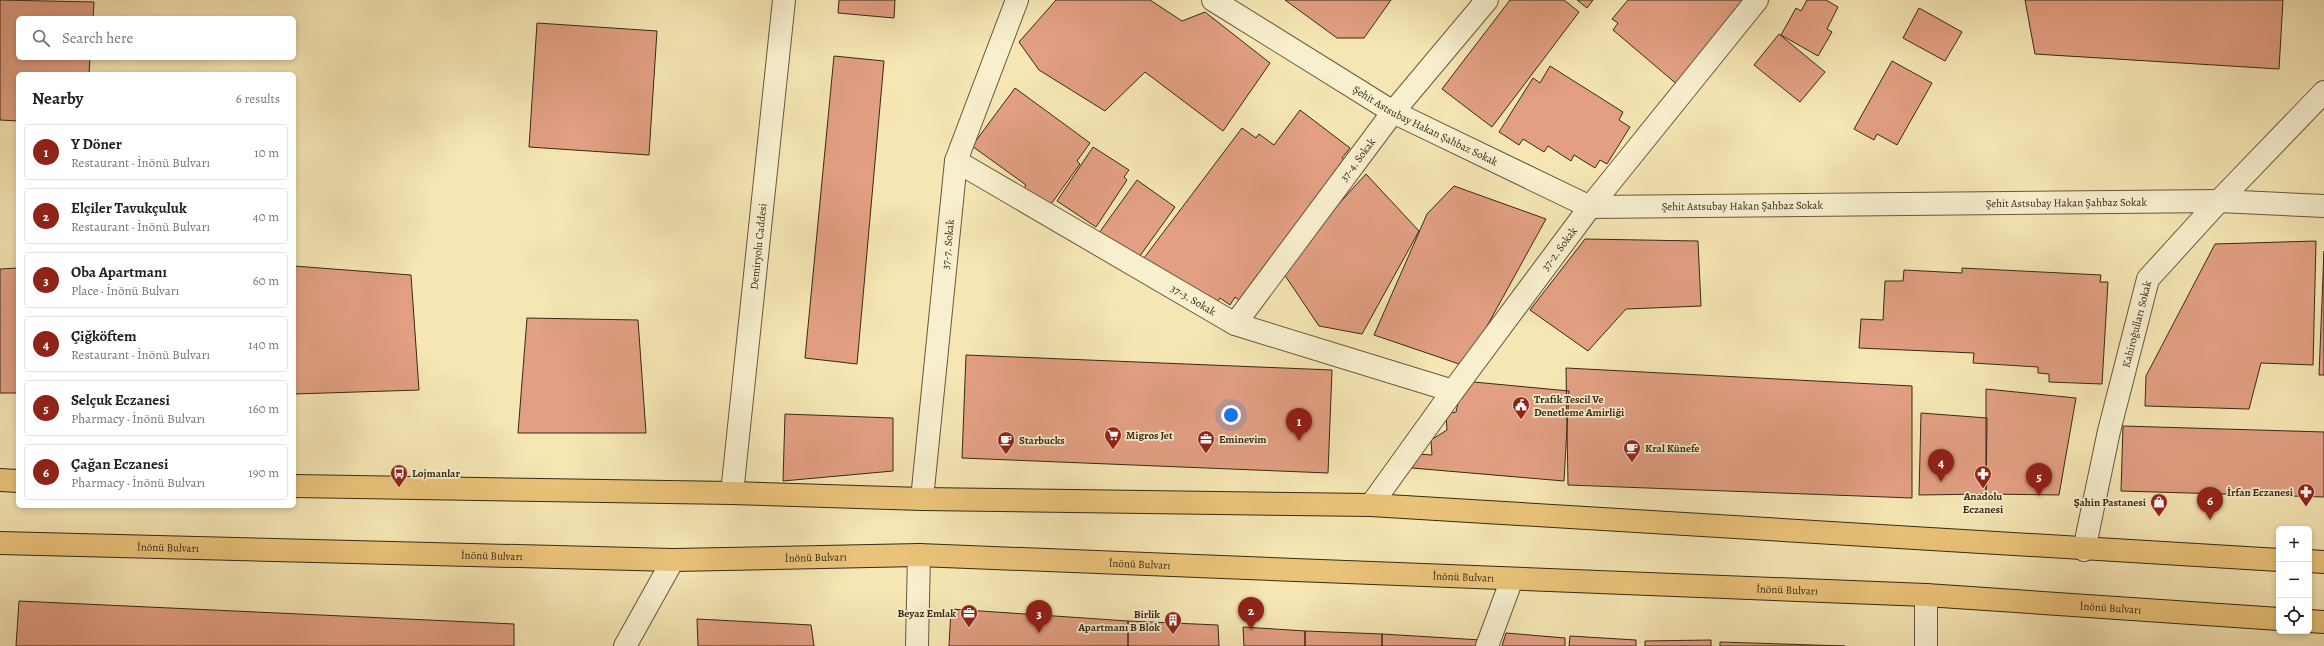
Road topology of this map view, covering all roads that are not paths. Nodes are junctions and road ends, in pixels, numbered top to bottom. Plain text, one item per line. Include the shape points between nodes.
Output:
1 (784, 0) edge
2 (1017, 0) edge
3 (1213, 0) edge
4 (1487, 0) edge
5 (1757, 0) edge
6 (2324, 92) edge
7 (1393, 112) junction
8 (956, 161) junction
9 (2219, 201) junction
10 (2324, 206) edge
11 (1590, 207) junction
12 (1235, 324) junction
13 (1453, 391) junction
14 (0, 480) edge
15 (16, 481) edge
16 (296, 486) edge
17 (732, 493) junction
18 (922, 499) junction
19 (1371, 505) junction
20 (0, 543) edge
21 (2084, 550) junction
22 (919, 555) junction
23 (673, 560) junction
24 (2276, 560) edge
25 (2312, 561) edge
26 (2324, 562) edge
27 (1512, 579) junction
28 (1926, 595) junction
29 (2276, 619) edge
30 (2312, 621) edge
31 (2324, 622) edge
32 (625, 646) edge
33 (917, 646) edge
34 (1487, 646) edge
35 (1926, 646) edge

1 - 17 street, Demiryolu Caddesi
2 - 8 street, 37-7. Sokak
3 - 7 street, Şehit Astsubay Hakan Şahbaz Sokak
4 - 7 street, 37-4. Sokak
5 - 11 street, 37-2. Sokak
6 - 9 street, Kahiroğulları Sokak
7 - 11 street, Şehit Astsubay Hakan Şahbaz Sokak
7 - 12 street, 37-4. Sokak
8 - 12 street, 37-3. Sokak
8 - 18 street, 37-7. Sokak
9 - 10 street, Şehit Astsubay Hakan Şahbaz Sokak
9 - 11 street, Şehit Astsubay Hakan Şahbaz Sokak
9 - 21 street, Kahiroğulları Sokak via 2148,279 2109,431
11 - 13 street, 37-2. Sokak
12 - 13 street, 37-3. Sokak
13 - 19 street, 37-2. Sokak
14 - 15 main road
16 - 17 main road
17 - 18 main road
18 - 19 main road
19 - 21 main road
20 - 23 main road, İnönü Bulvarı
21 - 24 main road
22 - 23 main road, İnönü Bulvarı
22 - 27 main road, İnönü Bulvarı
22 - 33 street
23 - 32 street
25 - 26 main road
27 - 28 main road, İnönü Bulvarı
27 - 34 street
28 - 29 main road, İnönü Bulvarı
28 - 35 street
30 - 31 main road

